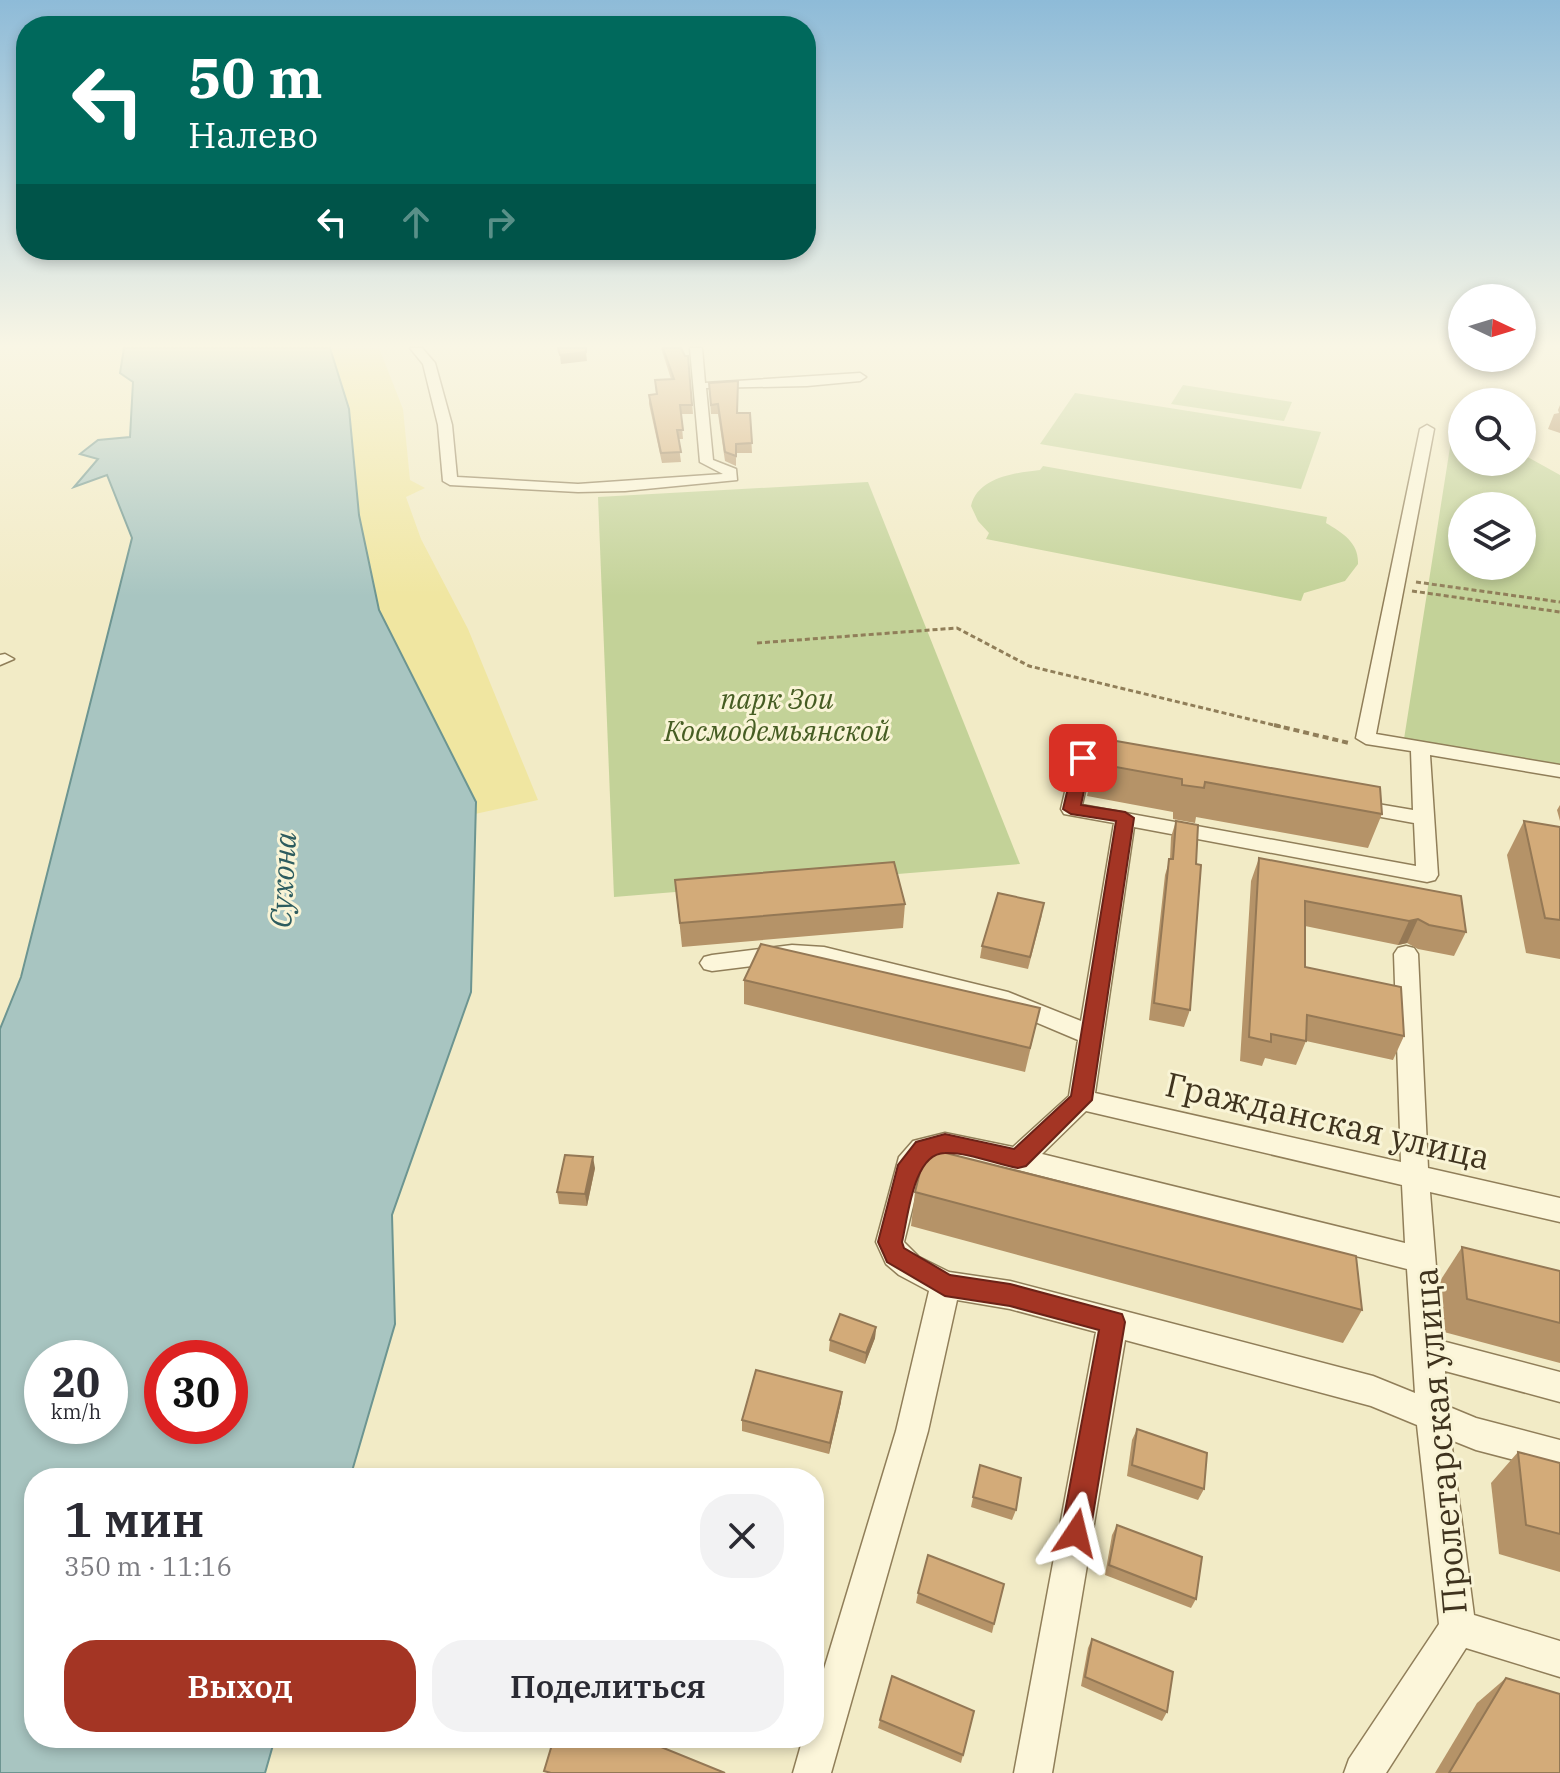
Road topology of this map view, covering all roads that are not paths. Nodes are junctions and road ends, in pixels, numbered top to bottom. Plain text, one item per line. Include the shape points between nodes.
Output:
1 (446, 431) edge
2 (699, 431) edge
3 (1427, 431) edge
4 (1420, 747) junction
5 (1145, 769) edge
6 (1560, 771) edge
7 (1331, 802) edge
8 (1125, 818) junction
9 (1424, 818) junction
10 (1406, 954) dead end
11 (712, 963) dead end
12 (1091, 1035) junction
13 (1081, 1100) junction
14 (1018, 1159) junction
15 (1415, 1176) junction
16 (1560, 1210) edge
17 (1421, 1260) junction
18 (945, 1285) junction
19 (1113, 1322) junction
20 (1429, 1352) junction
21 (1560, 1387) edge
22 (1432, 1414) junction
23 (1560, 1456) edge
24 (1458, 1628) junction
25 (1560, 1659) edge
26 (824, 1732) edge
27 (819, 1748) edge
28 (812, 1773) edge
29 (1033, 1773) edge
30 (1363, 1773) edge

1 - 2 street via 450,481 578,488 732,477 707,462
3 - 4 street via 1366,738
4 - 6 street
4 - 9 street
5 - 8 street via 1083,758 1071,809
7 - 9 street
8 - 9 street via 1427,875
8 - 12 street
10 - 15 street, Пролетарская улица
11 - 12 street via 792,953 824,955 1008,1001
12 - 13 street
13 - 14 street
13 - 15 street, Гражданская улица
14 - 17 street
14 - 18 street via 934,1144 909,1165 890,1242 896,1255
15 - 16 street, Гражданская улица
15 - 17 street, Пролетарская улица
17 - 20 street, Пролетарская улица
18 - 19 street via 1010,1295
18 - 26 street via 912,1431
19 - 22 street via 1373,1391
19 - 29 street
20 - 21 street
20 - 22 street, Пролетарская улица
22 - 23 street via 1476,1434
22 - 24 street, Пролетарская улица
24 - 25 street
24 - 30 street, Пролетарская улица
27 - 28 street

